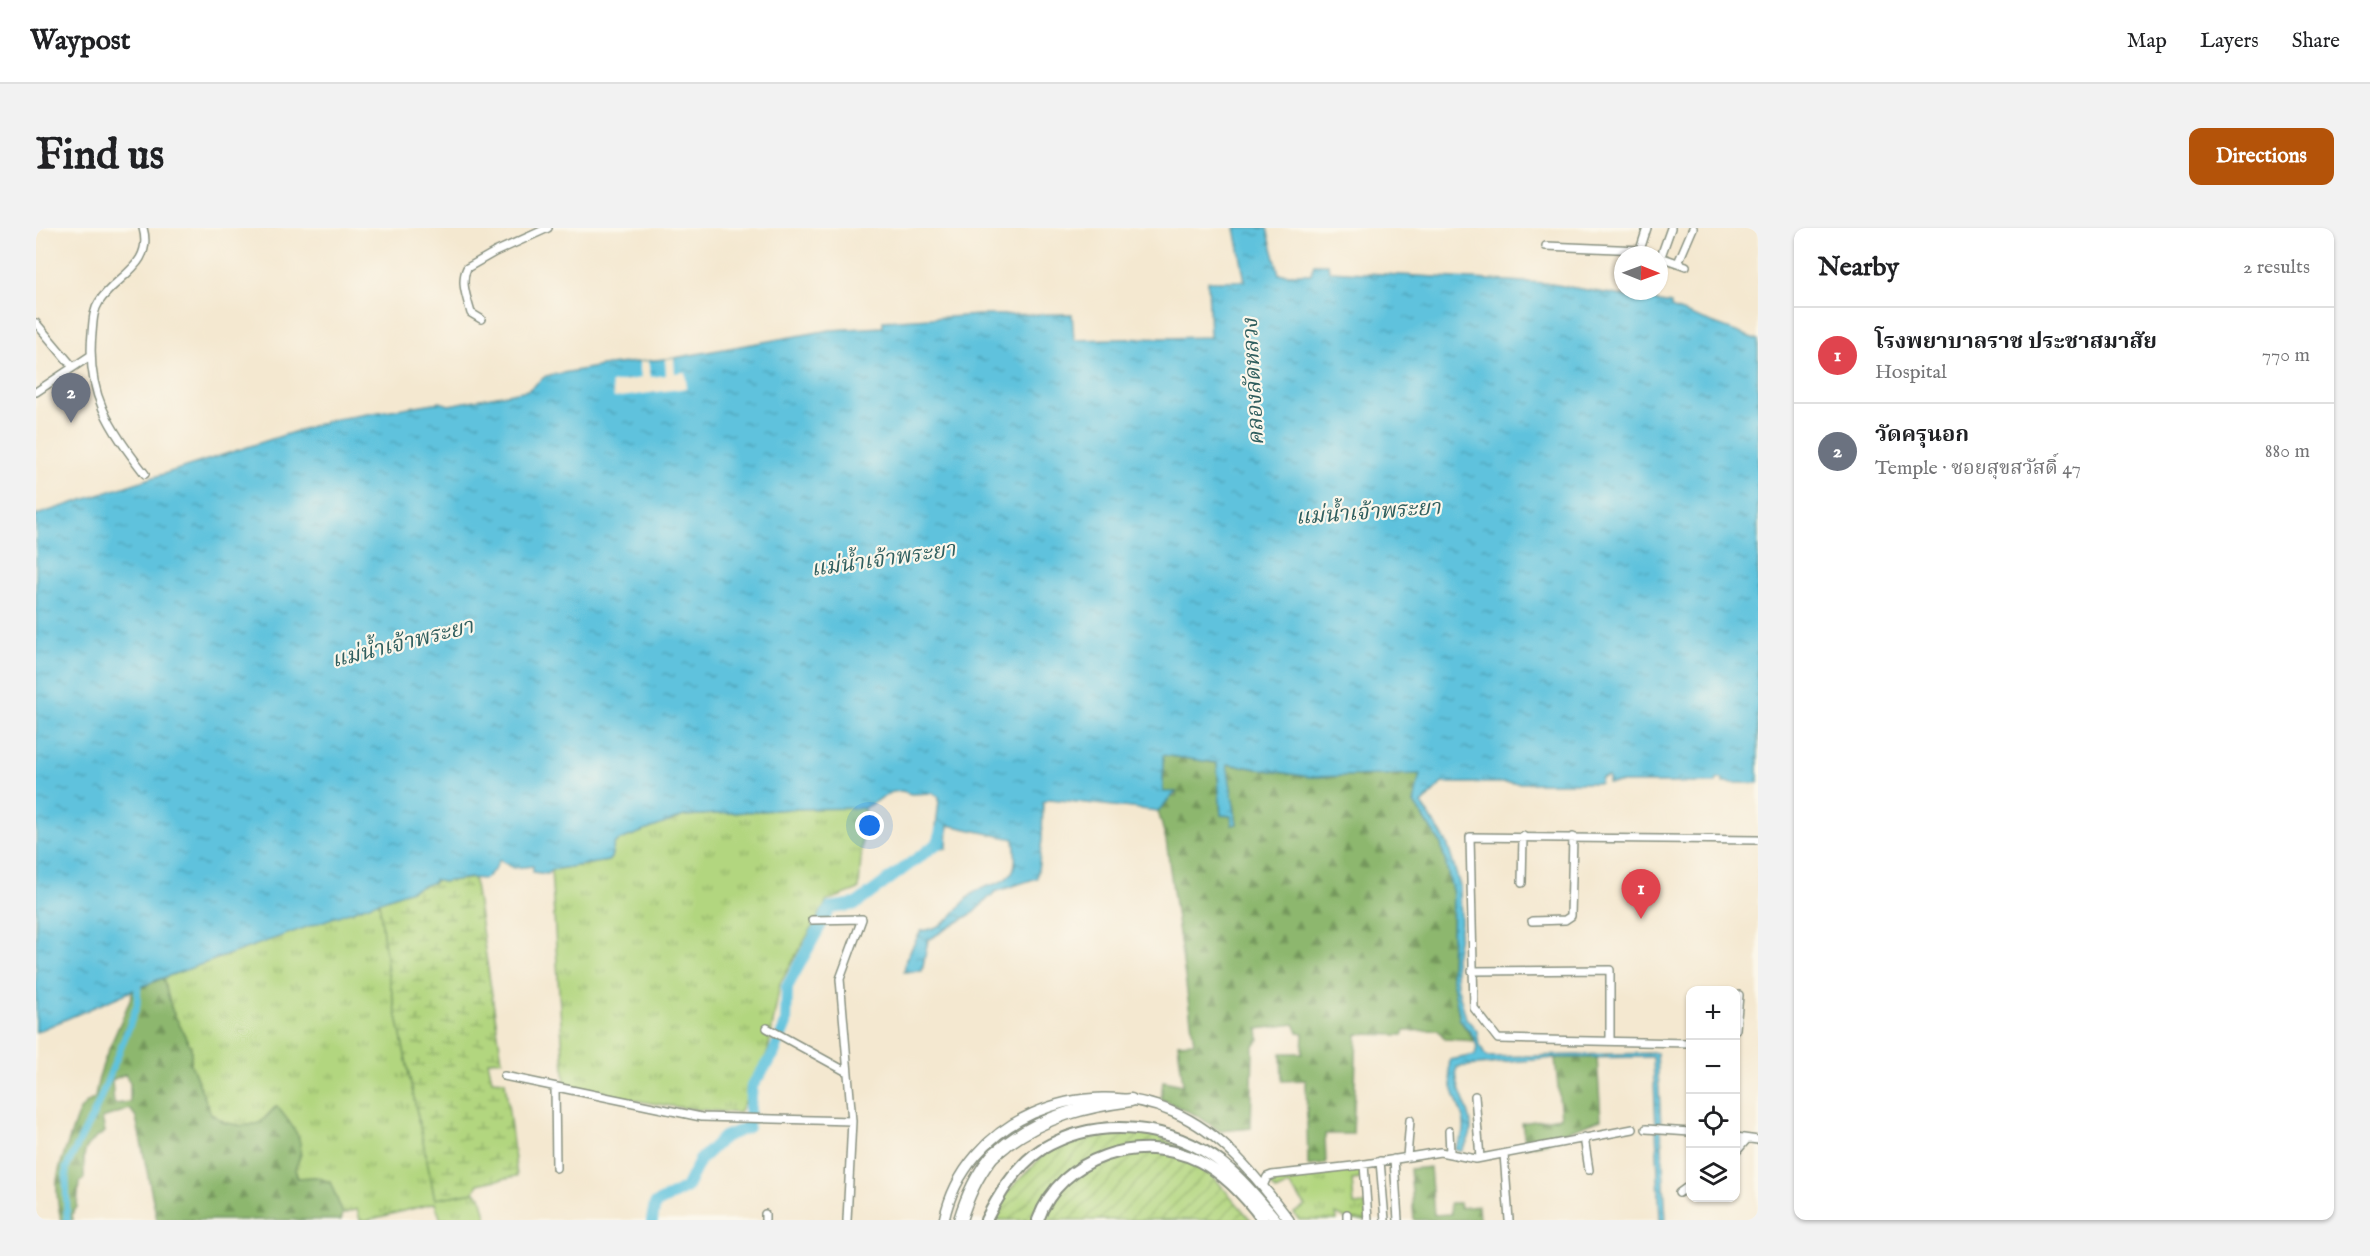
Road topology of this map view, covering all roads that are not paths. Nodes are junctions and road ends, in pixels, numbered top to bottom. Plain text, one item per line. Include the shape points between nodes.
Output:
1 (143, 228) edge
2 (548, 228) edge
3 (1647, 228) edge
4 (1671, 228) edge
5 (1693, 228) edge
6 (1546, 246) dead end
7 (1641, 246) edge
8 (1664, 246) edge
9 (1614, 249) edge
10 (1668, 258) edge
11 (481, 319) dead end
12 (36, 323) edge
13 (90, 356) junction
14 (73, 367) junction
15 (36, 392) edge
16 (145, 474) dead end
17 (1523, 836) junction
18 (1573, 837) junction
19 (1758, 840) edge
20 (1522, 883) dead end
21 (812, 920) dead end
22 (1532, 921) dead end
23 (1472, 971) junction
24 (770, 1029) dead end
25 (1610, 1039) junction
26 (1686, 1043) edge
27 (847, 1072) junction
28 (504, 1076) dead end
29 (555, 1087) junction
30 (1475, 1096) dead end
31 (1131, 1100) junction
32 (1410, 1120) dead end
33 (852, 1121) junction
34 (1633, 1129) dead end
35 (1649, 1129) dead end
36 (1449, 1131) dead end
37 (1686, 1132) edge
38 (1584, 1137) junction
39 (1740, 1138) edge
40 (1747, 1139) junction
41 (1758, 1140) edge
42 (1739, 1148) edge
43 (1449, 1152) junction
44 (1504, 1154) junction
45 (1407, 1156) junction
46 (1480, 1158) junction
47 (1394, 1159) junction
48 (1380, 1161) junction
49 (1364, 1164) junction
50 (556, 1168) dead end
51 (1589, 1170) dead end
52 (1263, 1186) junction
53 (1686, 1188) edge
54 (1679, 1193) dead end
55 (846, 1220) edge
56 (944, 1220) edge
57 (960, 1220) edge
58 (986, 1220) edge
59 (1038, 1220) edge
60 (1263, 1220) edge
61 (1276, 1220) edge
62 (1289, 1220) edge
63 (1368, 1220) edge
64 (1385, 1220) edge
65 (1398, 1220) edge
66 (1509, 1220) edge

1 - 13 street via 145,248 138,263 97,306
2 - 11 street via 467,268 464,279 471,313
3 - 7 street
4 - 8 street
5 - 10 street via 1682,264
6 - 9 street
12 - 14 street
13 - 14 street
13 - 16 street via 101,408
14 - 15 street
17 - 18 street
17 - 20 street
17 - 23 street via 1470,837
18 - 19 street
18 - 22 street via 1571,916 1565,920
21 - 27 street via 862,919 840,978
23 - 25 street via 1474,1008 1498,1039
23 - 25 street via 1610,970
24 - 27 street
25 - 26 street
27 - 33 street
28 - 29 street
29 - 33 street via 701,1117
29 - 50 street
30 - 46 street
31 - 52 street via 1172,1111 1206,1130 1245,1164
31 - 56 street via 1084,1098 1021,1118 997,1135 962,1174
31 - 57 highway via 1064,1112 1024,1132 991,1156 971,1187
32 - 45 street
33 - 55 street
34 - 38 street
35 - 37 street
36 - 43 street
38 - 44 street
38 - 51 street
39 - 40 street
40 - 41 street
40 - 42 street
43 - 45 street
43 - 46 street
44 - 46 street
44 - 66 street
45 - 47 street
47 - 48 street
47 - 65 street
48 - 49 street
48 - 64 street
49 - 52 street via 1272,1175
49 - 63 street
52 - 62 street
53 - 54 street
58 - 61 main road via 1018,1170 1042,1149 1088,1130 1144,1129 1185,1140 1221,1162
59 - 60 main road via 1054,1191 1071,1173 1097,1159 1138,1149 1162,1150 1200,1161 1228,1181

